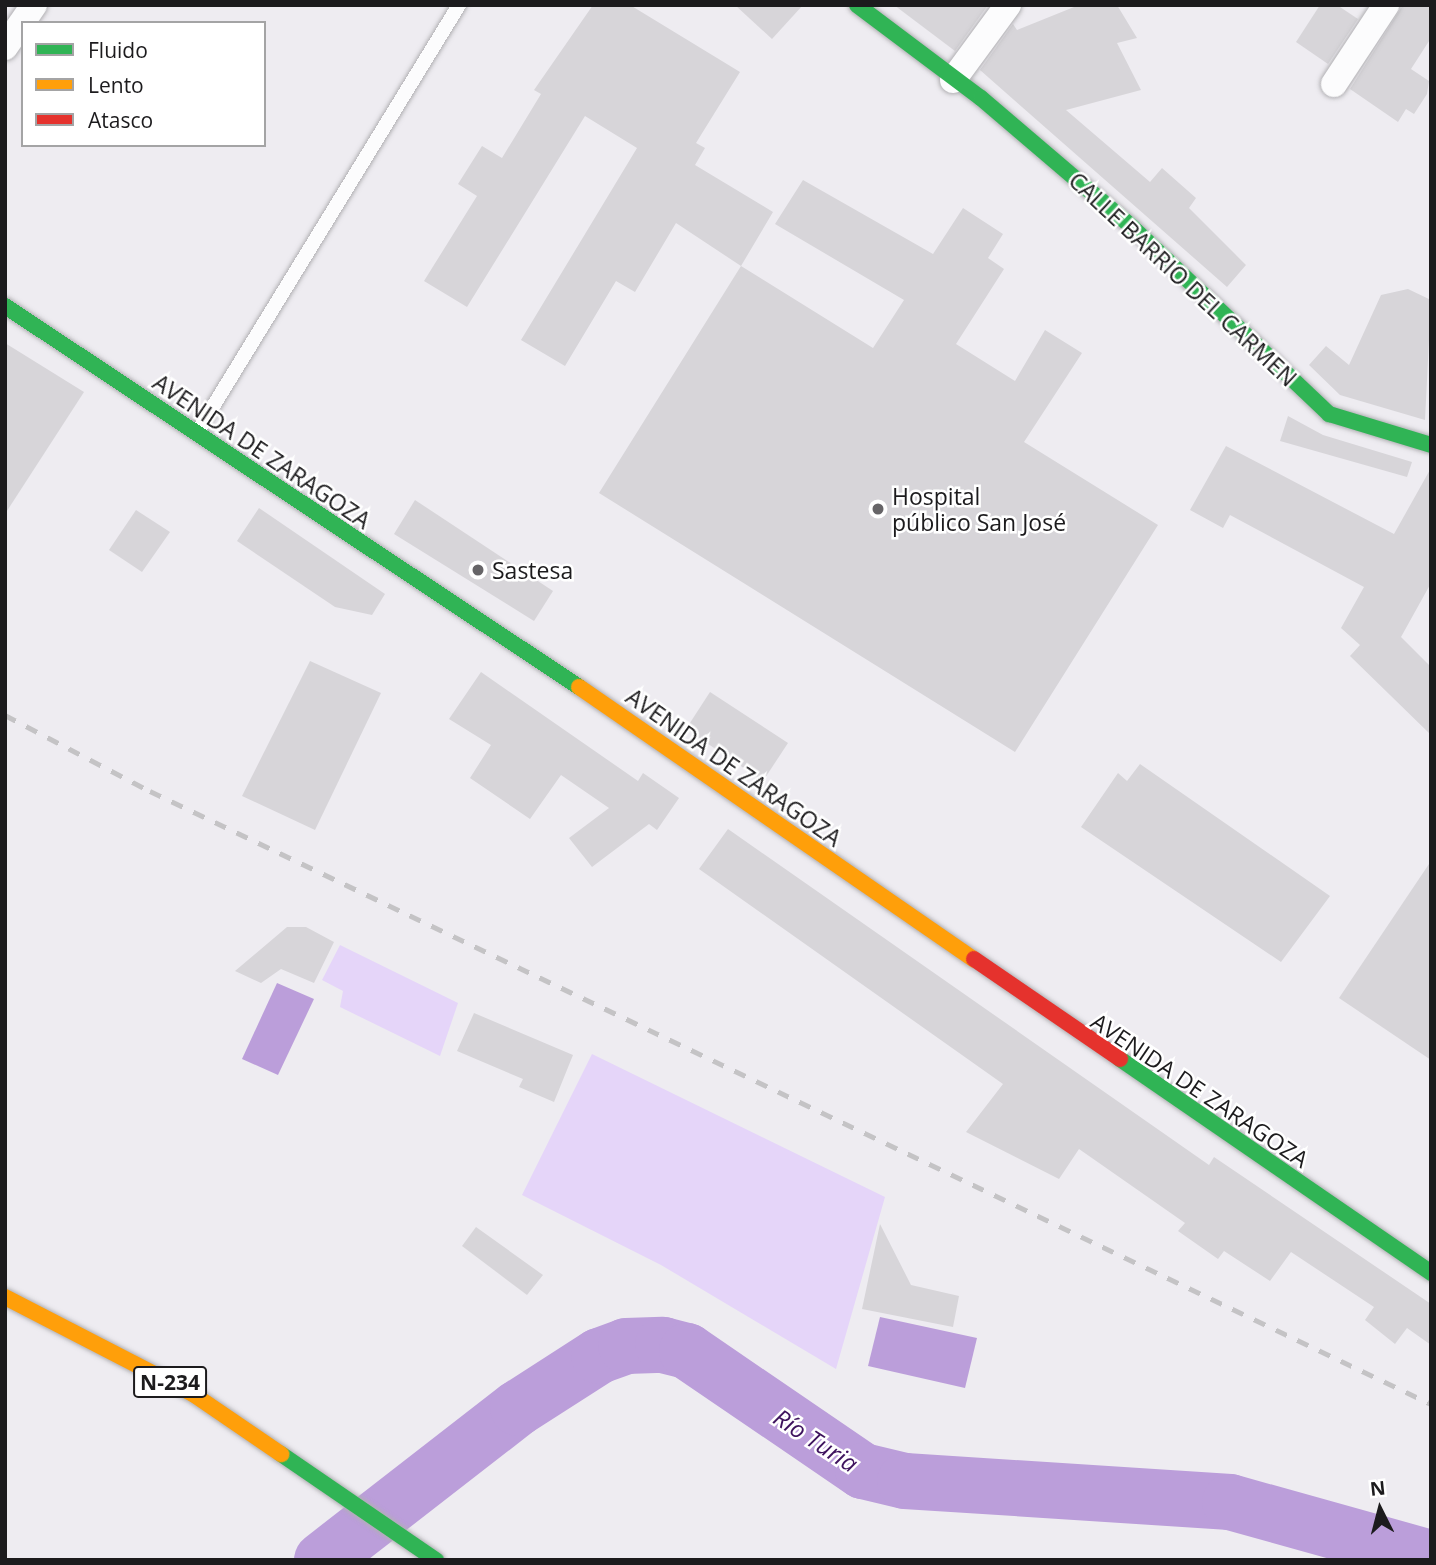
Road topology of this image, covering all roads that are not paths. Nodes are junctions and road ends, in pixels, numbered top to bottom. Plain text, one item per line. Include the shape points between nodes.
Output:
1 (34, 5) edge
2 (459, 5) edge
3 (857, 5) edge
4 (1008, 5) edge
5 (1387, 5) edge
6 (23, 21) edge
7 (21, 24) edge
8 (5, 47) edge
9 (953, 80) junction
10 (1334, 83) dead end
11 (5, 306) edge
12 (196, 434) junction
13 (1431, 445) edge
14 (1431, 1273) edge
15 (5, 1297) edge
16 (436, 1560) edge

1 - 6 street
2 - 12 lane
3 - 9 main road, CALLE BARRIO DEL CARMEN
4 - 9 street
5 - 10 street
7 - 8 street
9 - 13 main road, CALLE BARRIO DEL CARMEN via 1132,227 1329,414
11 - 12 main road, AVENIDA DE ZARAGOZA
12 - 14 main road, AVENIDA DE ZARAGOZA via 525,650
15 - 16 main road, N-234 via 193,1394 327,1480

